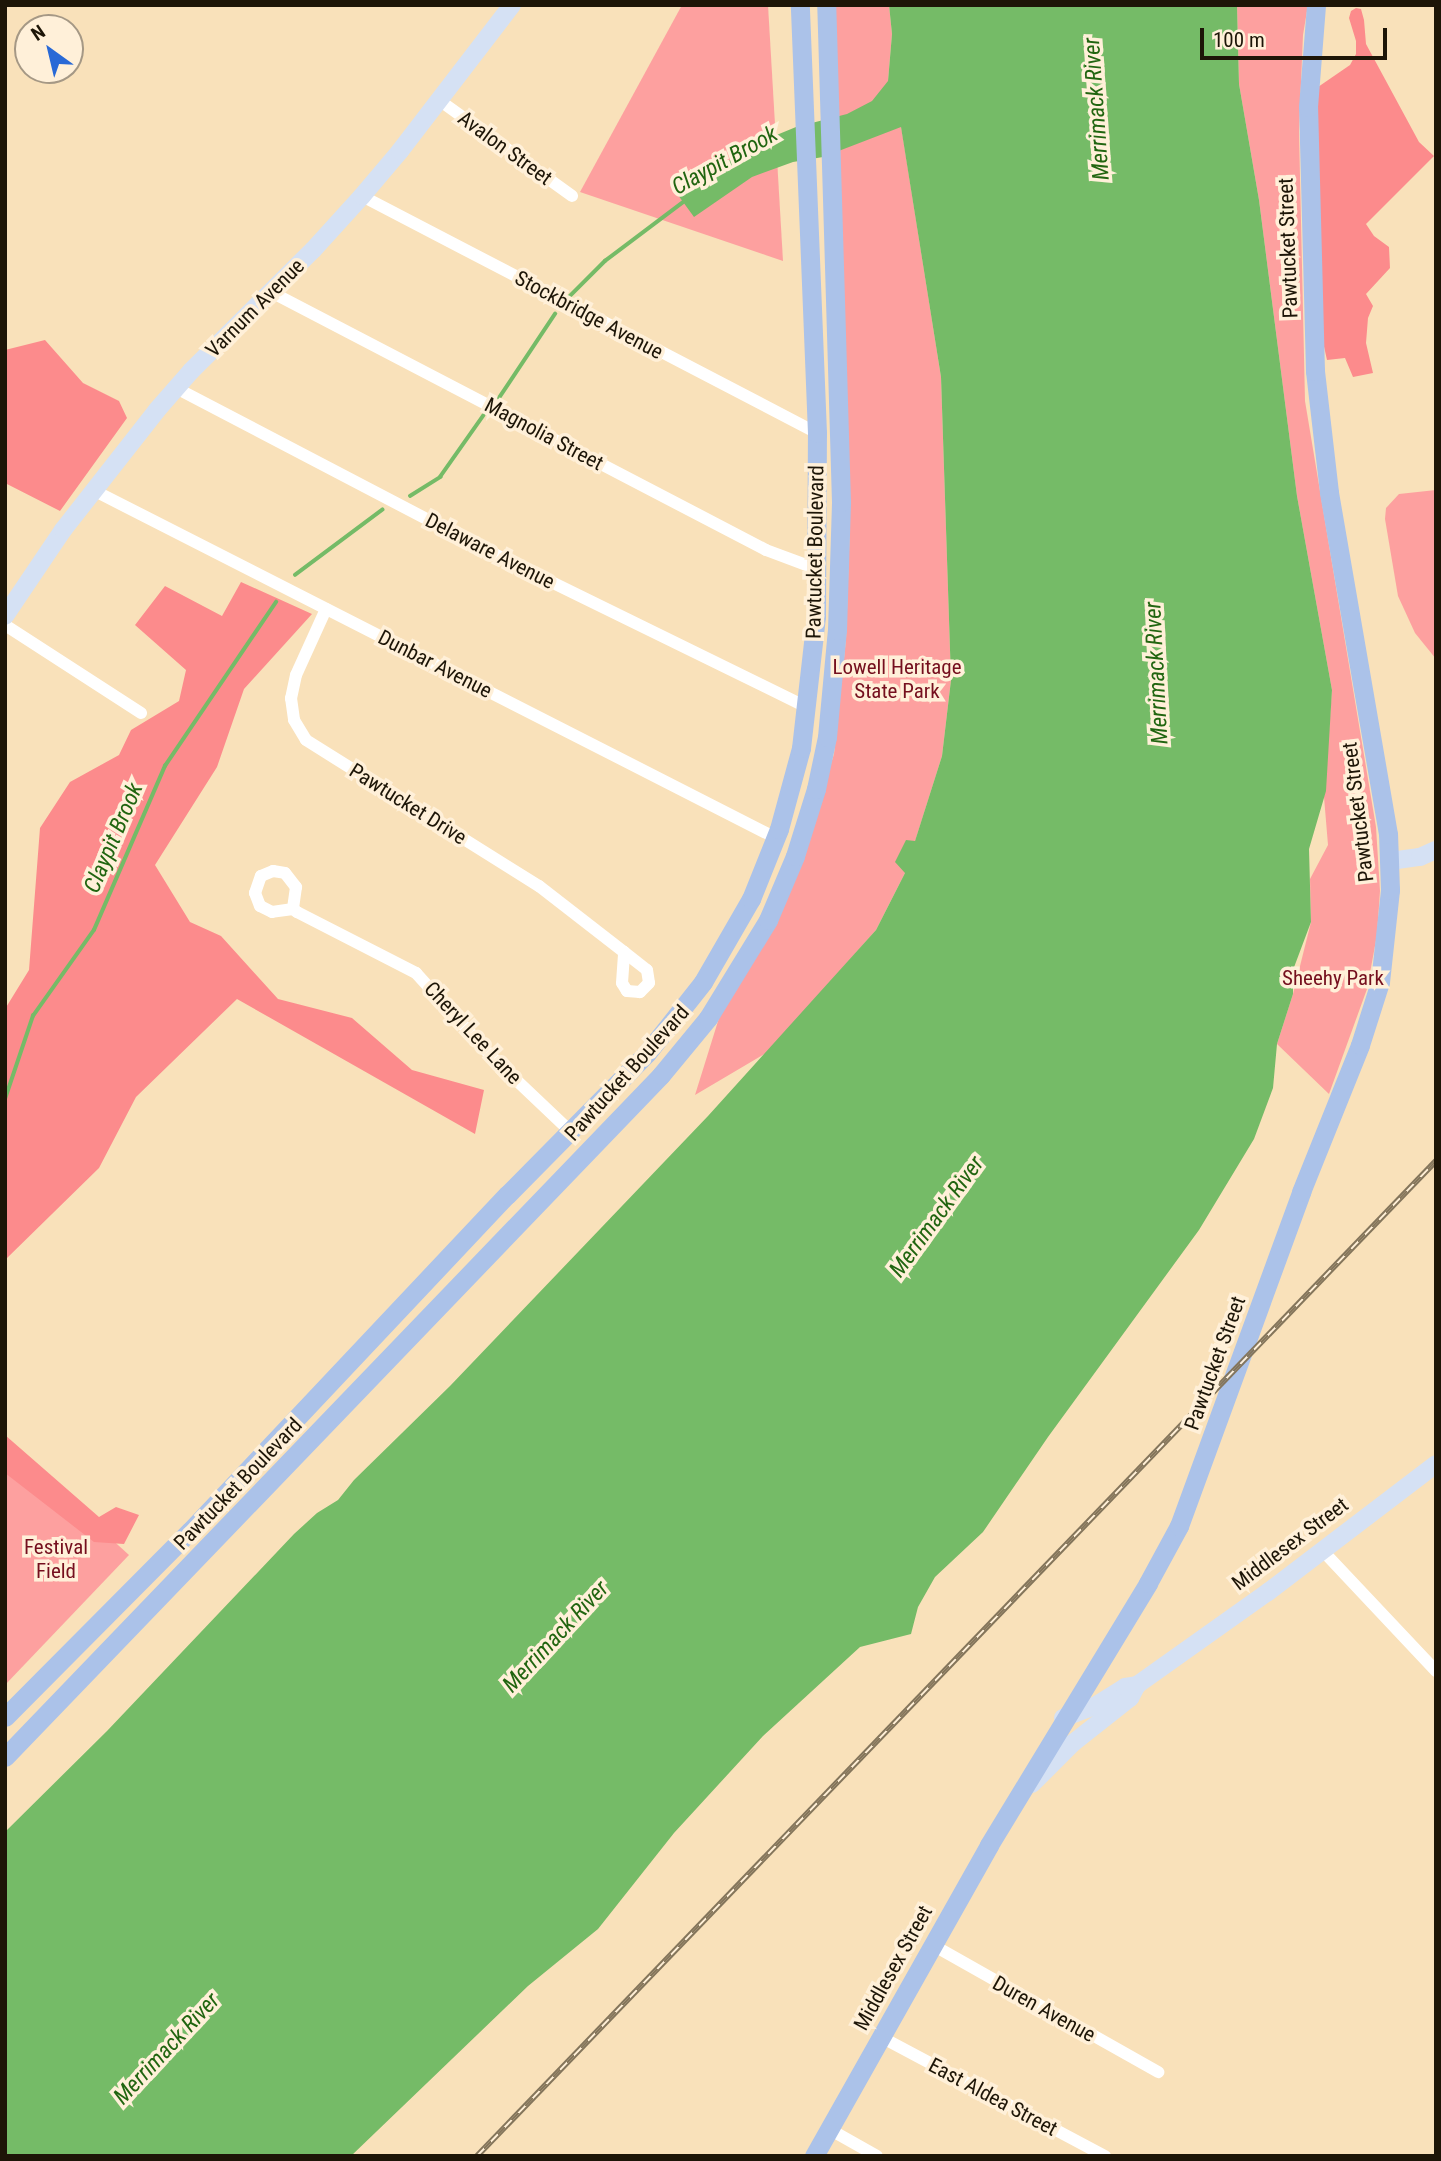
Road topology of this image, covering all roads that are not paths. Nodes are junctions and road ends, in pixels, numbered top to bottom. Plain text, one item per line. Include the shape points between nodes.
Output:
1 (512, 5) edge
2 (800, 5) edge
3 (826, 5) edge
4 (1316, 5) edge
5 (439, 100) junction
6 (362, 196) junction
7 (572, 196) dead end
8 (273, 293) junction
9 (176, 388) junction
10 (817, 433) junction
11 (93, 490) junction
12 (817, 569) junction
13 (326, 609) junction
14 (5, 616) edge
15 (5, 625) edge
16 (807, 707) junction
17 (141, 713) dead end
18 (776, 838) junction
19 (1436, 850) edge
20 (1390, 860) junction
21 (293, 909) dead end
22 (624, 951) dead end
23 (570, 1130) junction
24 (1434, 1468) edge
25 (1322, 1550) junction
26 (1436, 1671) edge
27 (1137, 1685) junction
28 (5, 1717) edge
29 (1063, 1718) junction
30 (5, 1757) edge
31 (1013, 1804) junction
32 (931, 1944) junction
33 (881, 2037) junction
34 (1158, 2072) dead end
35 (829, 2129) junction
36 (814, 2156) edge
37 (877, 2156) edge
38 (1105, 2156) edge

1 - 5 main road, Varnum Avenue
2 - 10 main road, Pawtucket Boulevard
3 - 30 main road, Pawtucket Boulevard via 841,502 832,697 806,824 768,920 708,1018 661,1075
4 - 20 main road, Pawtucket Street via 1308,107 1319,423
5 - 6 main road, Varnum Avenue
5 - 7 street, Avalon Street
6 - 8 main road, Varnum Avenue
6 - 10 street, Stockbridge Avenue
8 - 9 main road, Varnum Avenue
8 - 12 street, Magnolia Street via 766,550
9 - 11 main road, Varnum Avenue
9 - 16 street, Delaware Avenue via 478,546
10 - 12 main road, Pawtucket Boulevard
11 - 13 street, Dunbar Avenue
11 - 14 main road, Varnum Avenue
12 - 16 main road, Pawtucket Boulevard
13 - 18 street, Dunbar Avenue
13 - 22 street, Pawtucket Drive via 291,698 294,720 306,740 539,886
15 - 17 street
16 - 18 main road, Pawtucket Boulevard
18 - 23 main road, Pawtucket Boulevard via 736,928 703,982 648,1053
19 - 20 main road
20 - 29 main road, Pawtucket Street via 1388,926 1372,1009 1179,1526
21 - 23 street, Cheryl Lee Lane via 416,973 492,1057
23 - 28 main road, Pawtucket Boulevard via 232,1487
24 - 25 main road, Middlesex Street
25 - 26 street
25 - 27 main road, Middlesex Street
27 - 29 main road, Middlesex Street
27 - 31 main road, Middlesex Street via 1130,1698 1073,1742
29 - 31 main road, Middlesex Street
31 - 32 main road, Middlesex Street
32 - 33 main road, Middlesex Street
32 - 34 street, Duren Avenue
33 - 35 main road, Middlesex Street
33 - 38 street, East Aldea Street
35 - 36 main road, Middlesex Street
35 - 37 street

